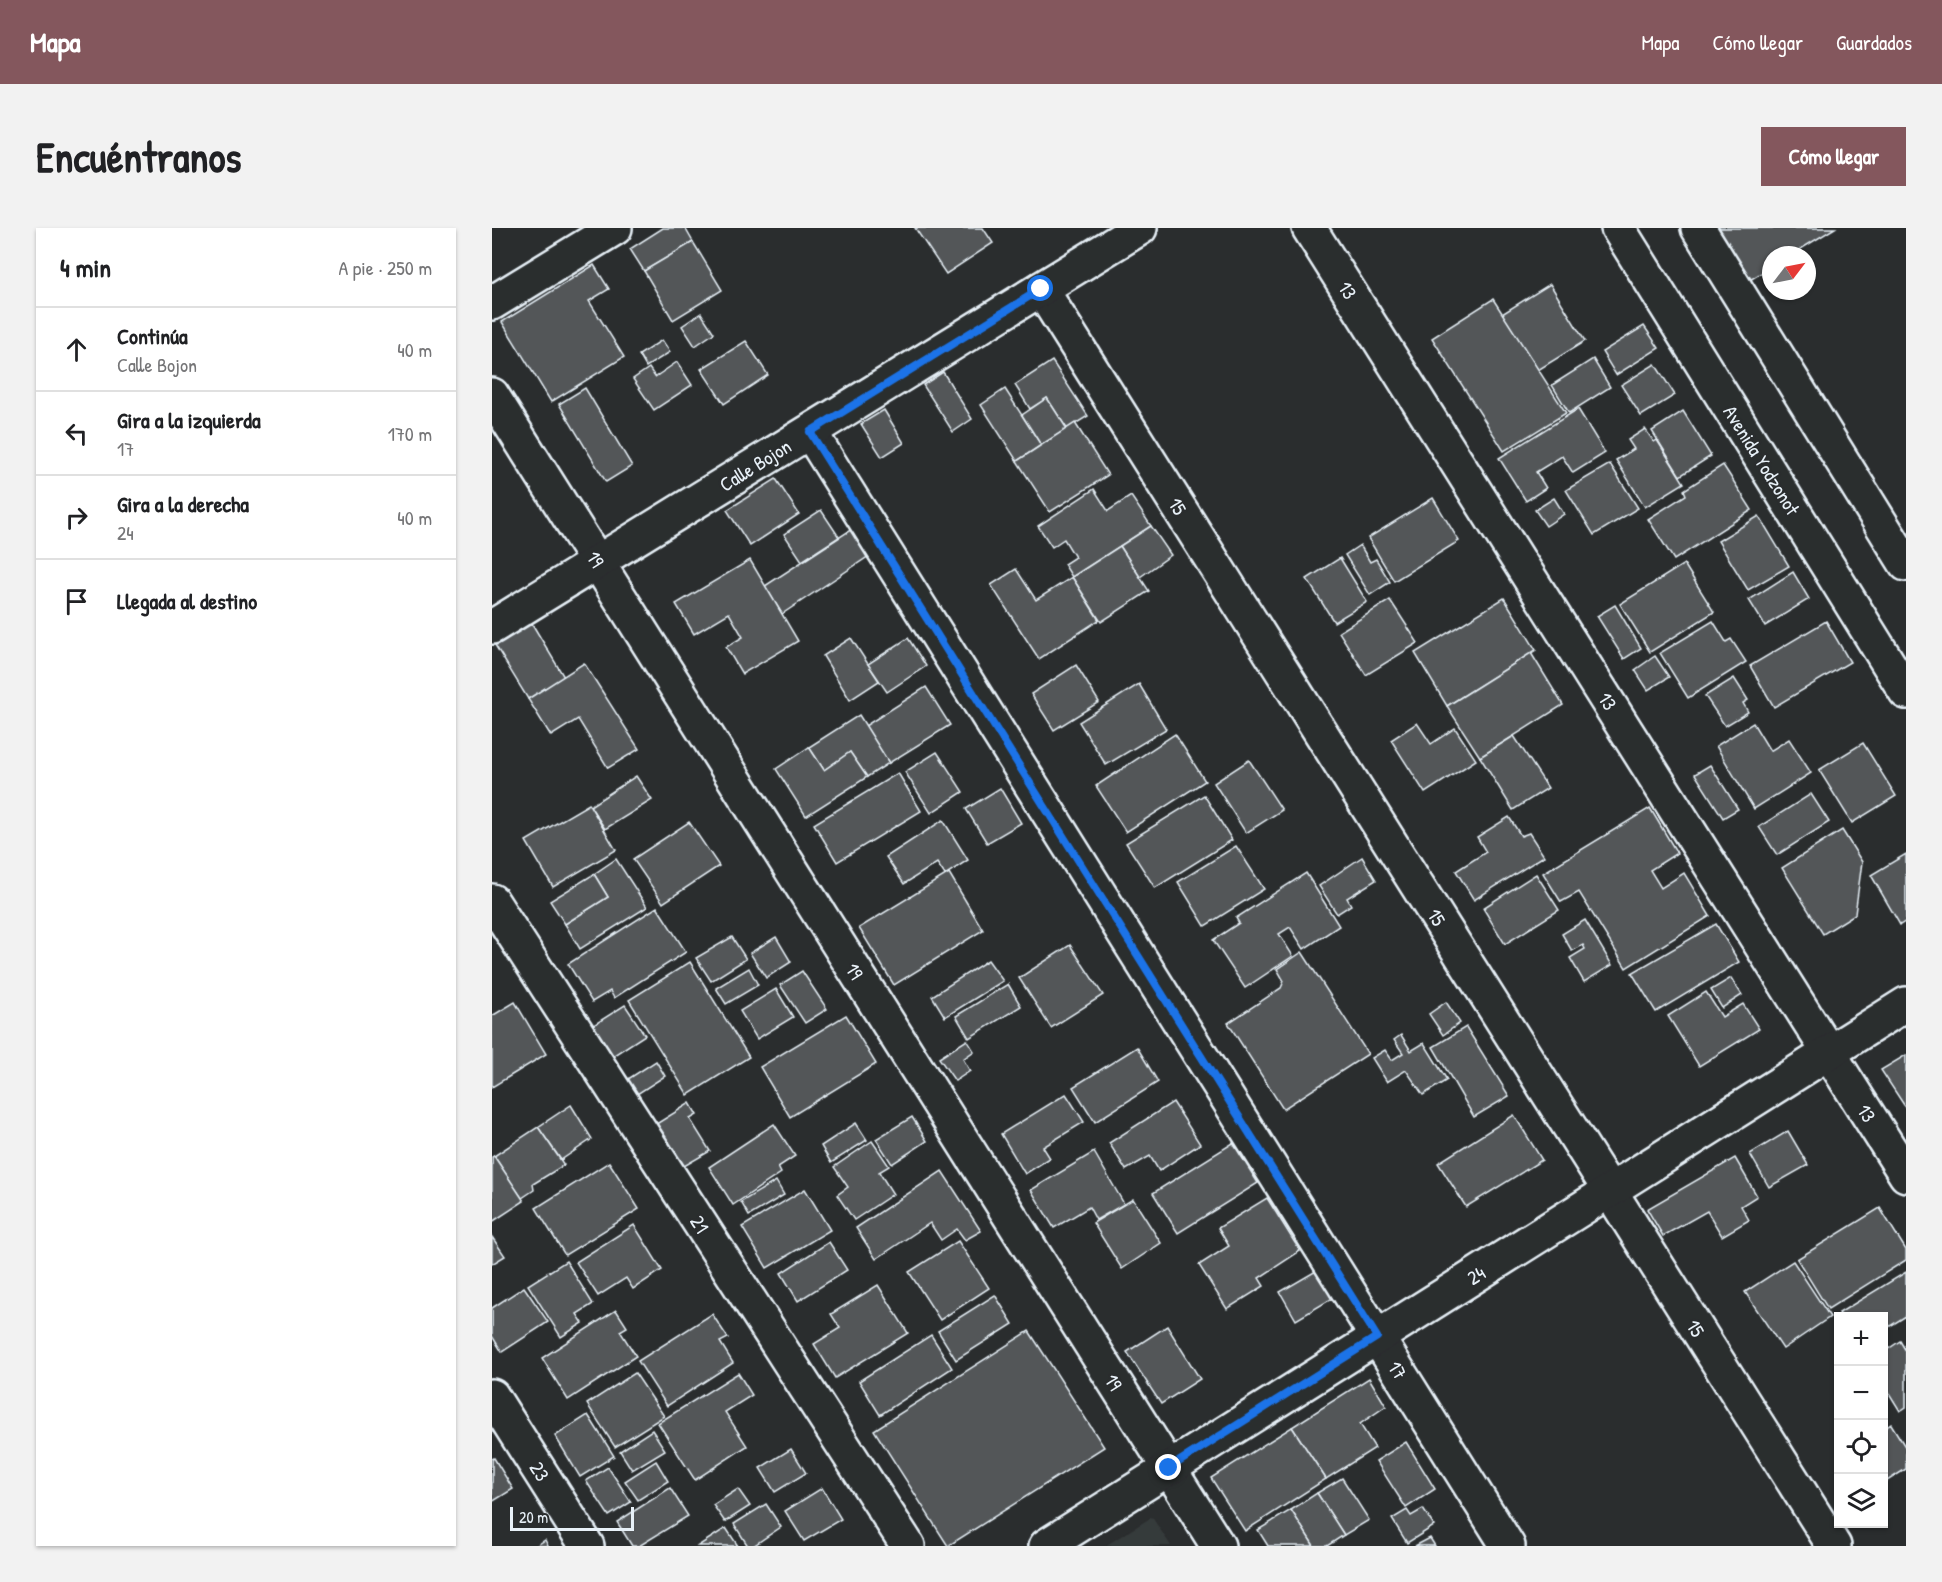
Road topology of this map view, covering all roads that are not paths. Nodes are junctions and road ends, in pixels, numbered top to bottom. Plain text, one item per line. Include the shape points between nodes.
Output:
1 (615, 228) edge
2 (1140, 228) edge
3 (1309, 228) edge
4 (1618, 228) edge
5 (1698, 228) edge
6 (1041, 289) junction
7 (492, 303) edge
8 (492, 395) edge
9 (810, 432) junction
10 (598, 562) junction
11 (1906, 564) edge
12 (492, 627) edge
13 (1906, 692) edge
14 (492, 902) edge
15 (1906, 1004) edge
16 (1829, 1053) junction
17 (1906, 1175) edge
18 (1610, 1191) junction
19 (1377, 1337) junction
20 (492, 1396) edge
21 (1169, 1468) junction
22 (588, 1546) edge
23 (908, 1546) edge
24 (1046, 1546) edge
25 (1218, 1546) edge
26 (1508, 1546) edge
27 (1834, 1546) edge

1 - 7 street
2 - 6 street, Calle Bojon
3 - 16 street, 13
4 - 13 street, Avenida Yodzonot
5 - 11 street
6 - 9 street, Calle Bojon
6 - 18 street, 15
8 - 10 street, 19
9 - 10 street, Calle Bojon
9 - 19 street, 17
10 - 12 street, Calle Bojon
10 - 21 street, 19
14 - 23 street, 21
15 - 16 street, 24
16 - 17 street, 13
16 - 18 street, 24
18 - 19 street, 24
18 - 27 street, 15
19 - 21 street, 24
19 - 26 street, 17
20 - 22 street, 23
21 - 24 street, 24
21 - 25 street, 19

